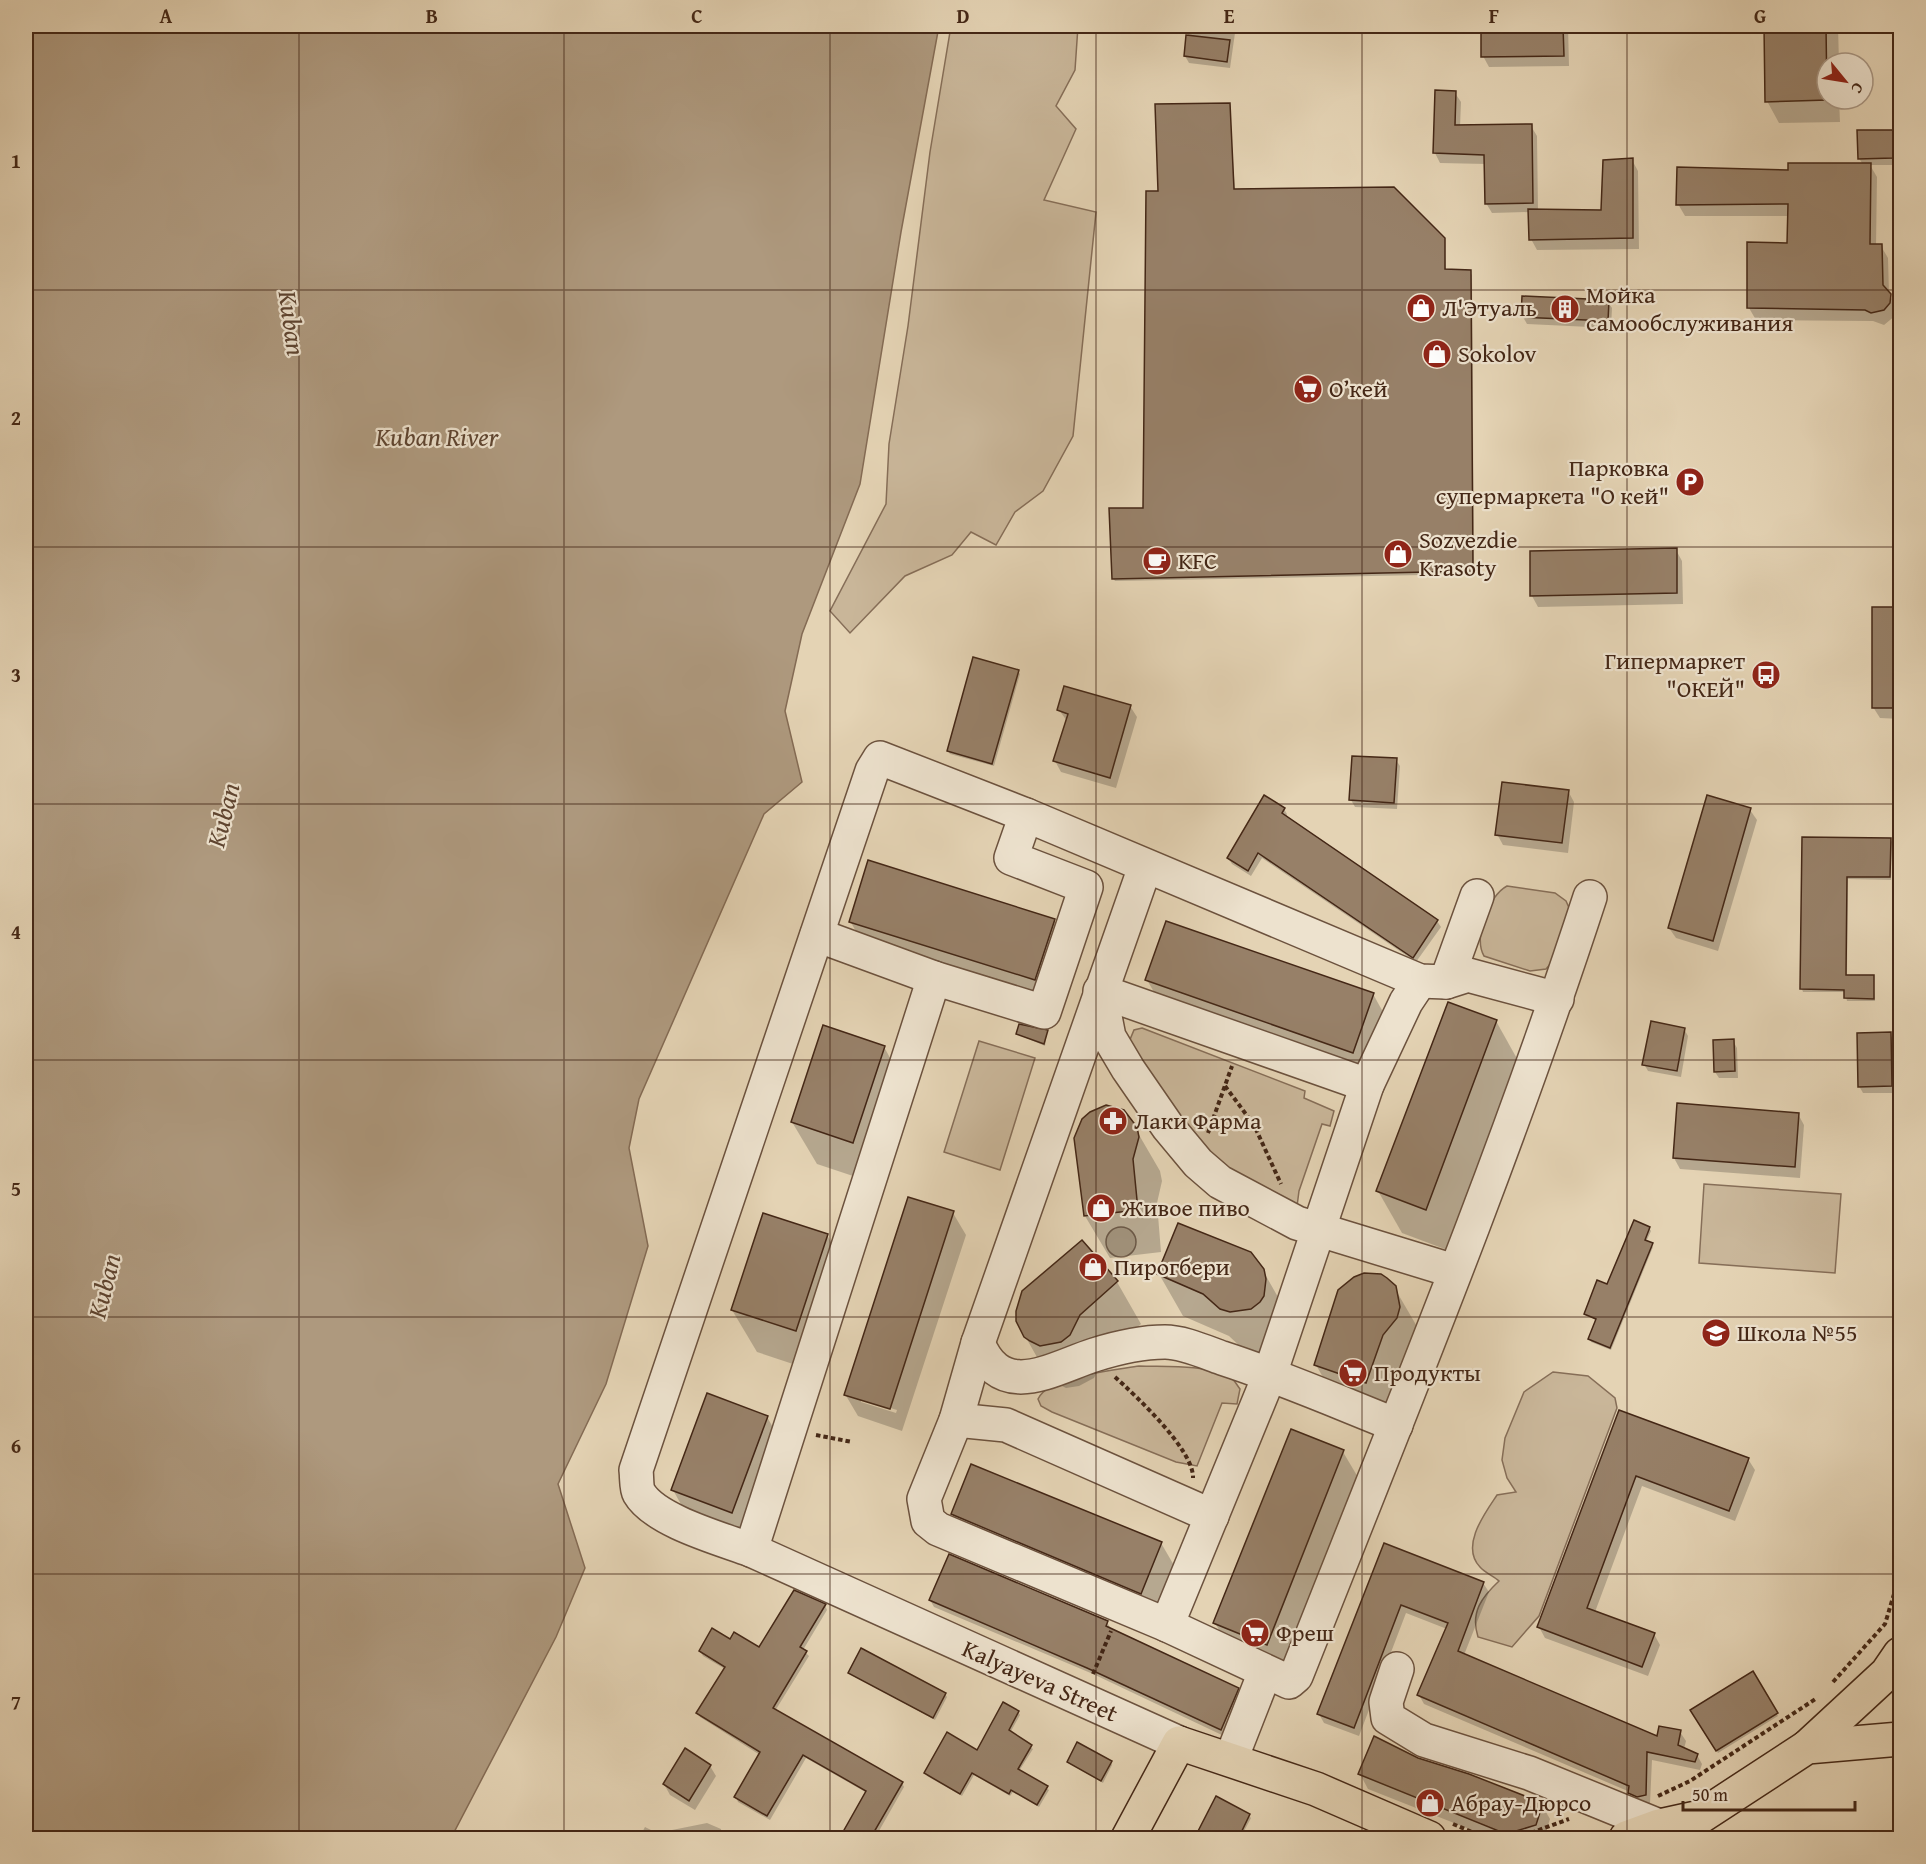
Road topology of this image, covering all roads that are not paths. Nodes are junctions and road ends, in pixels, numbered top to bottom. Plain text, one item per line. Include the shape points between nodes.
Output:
1 (1026, 815) junction
2 (1145, 867) junction
3 (1478, 896) dead end
4 (1590, 897) dead end
5 (817, 935) junction
6 (934, 978) junction
7 (1433, 981) junction
8 (1100, 992) junction
9 (1557, 999) junction
10 (1128, 1069) junction
11 (1071, 1077) junction
12 (1367, 1085) junction
13 (1308, 1226) junction
14 (1454, 1271) junction
15 (978, 1343) junction
16 (1270, 1374) junction
17 (956, 1420) junction
18 (1396, 1425) junction
19 (1202, 1510) junction
20 (751, 1550) junction
21 (1167, 1625) junction
22 (1900, 1654) edge
23 (1397, 1669) dead end
24 (1265, 1672) junction
25 (1900, 1738) edge
26 (1179, 1743) junction
27 (1807, 1747) junction
28 (1231, 1759) junction
29 (1663, 1821) edge
30 (1128, 1839) edge
31 (1429, 1839) edge
32 (1626, 1839) edge

1 - 2 street
1 - 5 street via 880,758
1 - 6 street via 1011,858 1086,887 1044,1012
2 - 7 street
2 - 8 street
3 - 7 street
4 - 9 street
5 - 6 street
5 - 20 street, Kalyayeva Street via 636,1470 639,1493 655,1510
6 - 20 street
7 - 9 street via 1468,975
7 - 12 street via 1406,1002
8 - 10 street via 1109,1037
8 - 11 street
8 - 12 street
9 - 14 street
10 - 11 street via 1110,1060 1087,1066
10 - 13 street via 1198,1163 1249,1199
11 - 15 street
12 - 13 street
13 - 14 street
13 - 16 street
14 - 18 street
15 - 16 street via 985,1360 1013,1377 1031,1378 1118,1348 1167,1342
15 - 17 street
16 - 18 street
16 - 19 street
17 - 19 street via 1006,1425
17 - 21 street via 924,1499 928,1521 938,1529
18 - 24 street via 1296,1676 1288,1682
19 - 21 street
20 - 26 street, Kalyayeva Street
21 - 24 street
22 - 27 main road via 1887,1673
23 - 29 street via 1386,1702 1388,1718 1425,1740
24 - 28 street
25 - 27 main road
26 - 28 main road, Kalyayeva Street
26 - 30 main road
27 - 29 main road via 1700,1817
28 - 31 main road, Kalyayeva Street via 1316,1789
29 - 32 main road

